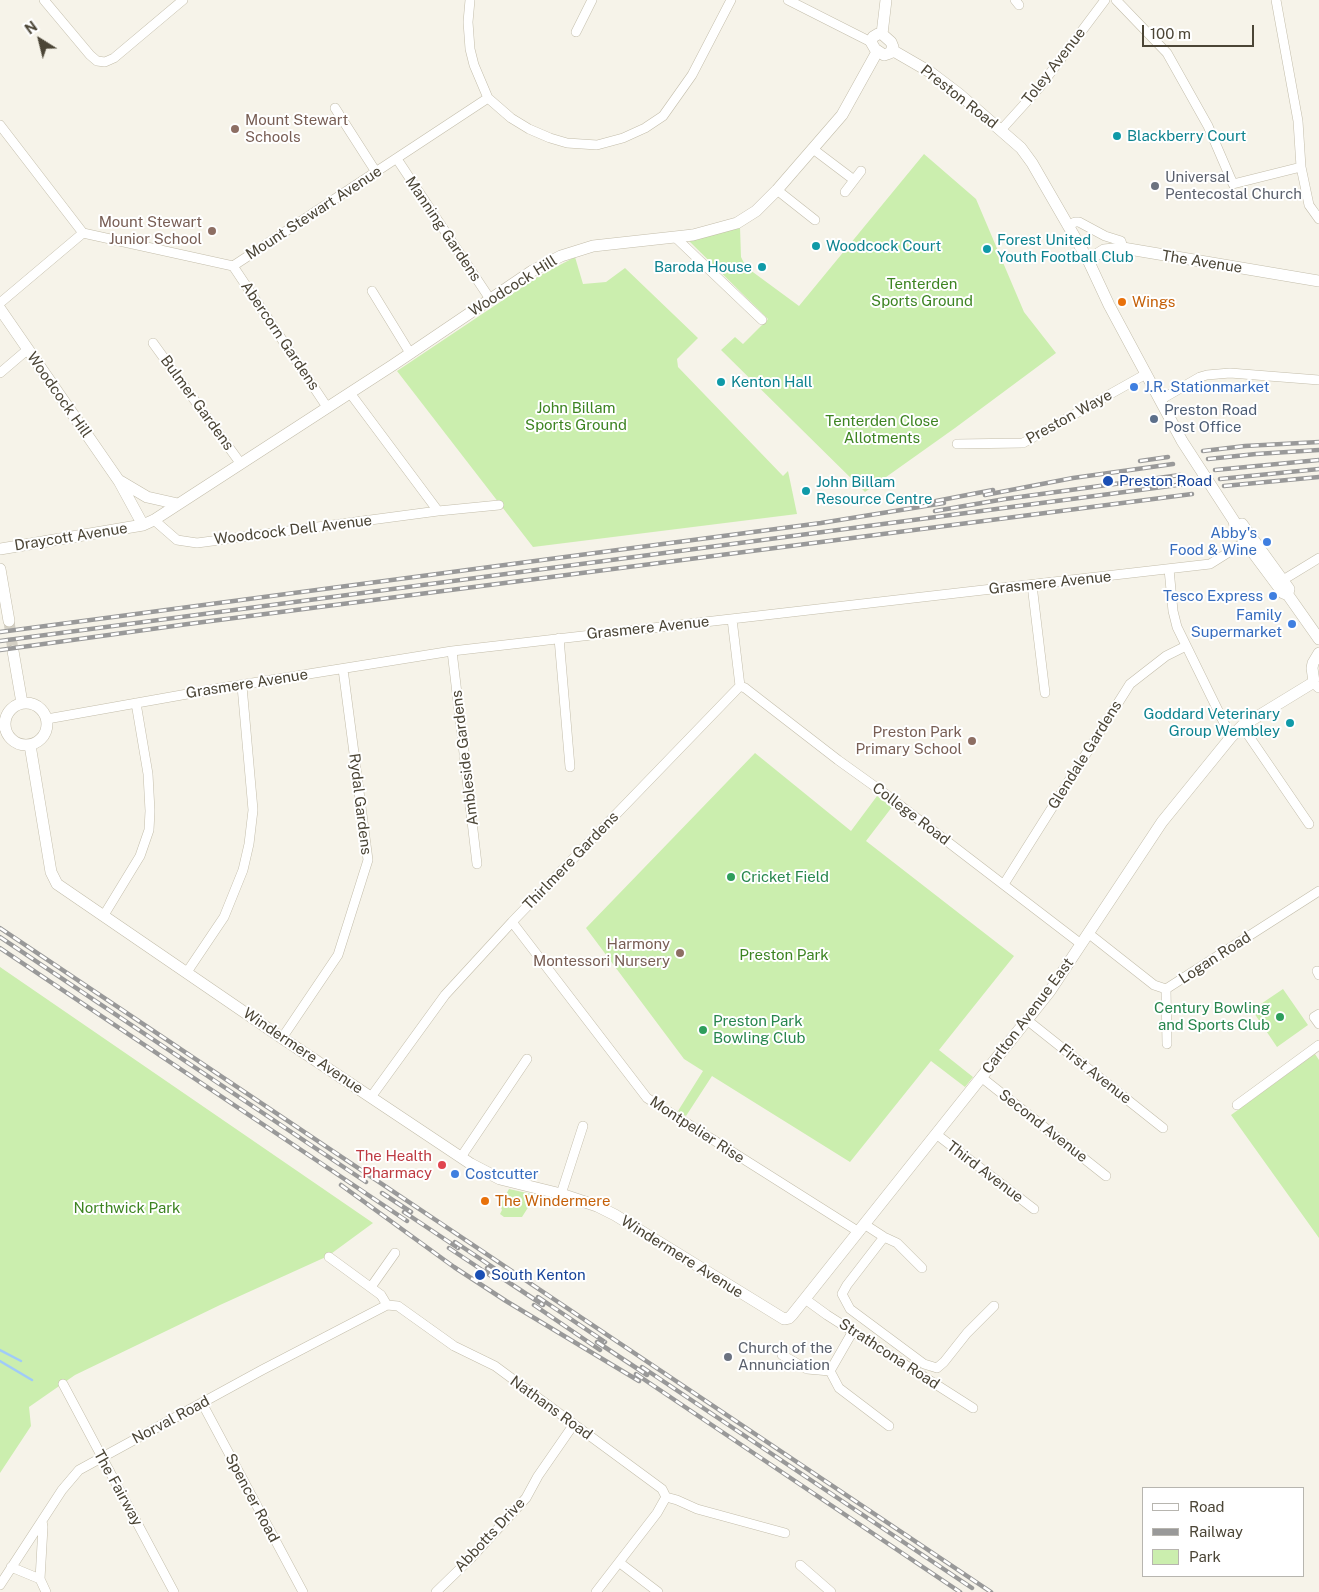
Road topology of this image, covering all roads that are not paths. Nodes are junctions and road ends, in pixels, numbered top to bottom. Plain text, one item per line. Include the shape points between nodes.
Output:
1 (44, 0) edge
2 (183, 0) edge
3 (470, 0) edge
4 (592, 0) edge
5 (731, 0) edge
6 (788, 0) edge
7 (886, 0) edge
8 (1105, 0) edge
9 (1116, 0) edge
10 (1276, 0) edge
11 (576, 32) dead end
12 (882, 34) junction
13 (874, 47) junction
14 (892, 50) junction
15 (488, 98) junction
16 (335, 108) dead end
17 (0, 125) edge
18 (1001, 130) junction
19 (813, 150) junction
20 (396, 159) junction
21 (1301, 168) junction
22 (861, 170) dead end
23 (376, 172) junction
24 (854, 180) junction
25 (777, 190) junction
26 (845, 192) dead end
27 (1319, 219) edge
28 (815, 220) dead end
29 (1068, 226) junction
30 (83, 233) junction
31 (1105, 236) junction
32 (676, 238) junction
33 (1122, 248) junction
34 (1104, 250) junction
35 (1088, 260) junction
36 (233, 266) junction
37 (1319, 281) edge
38 (372, 291) dead end
39 (490, 299) junction
40 (0, 303) edge
41 (0, 309) edge
42 (762, 320) dead end
43 (153, 343) dead end
44 (27, 350) junction
45 (410, 353) junction
46 (0, 373) edge
47 (1146, 374) junction
48 (1319, 380) edge
49 (350, 393) junction
50 (1160, 400) junction
51 (327, 407) junction
52 (957, 444) dead end
53 (241, 464) junction
54 (118, 480) junction
55 (178, 504) junction
56 (499, 505) dead end
57 (438, 511) junction
58 (154, 520) junction
59 (1234, 521) junction
60 (143, 525) junction
61 (1245, 542) junction
62 (0, 549) edge
63 (1319, 558) edge
64 (0, 569) edge
65 (1169, 569) junction
66 (1283, 580) junction
67 (1032, 585) junction
68 (1288, 595) junction
69 (732, 619) junction
70 (9, 621) tunnel mouth
71 (558, 638) junction
72 (1319, 639) edge
73 (1186, 646) junction
74 (14, 651) tunnel mouth
75 (452, 651) junction
76 (1319, 653) edge
77 (343, 669) junction
78 (1317, 685) edge
79 (242, 686) junction
80 (740, 686) junction
81 (1045, 693) dead end
82 (22, 703) junction
83 (136, 703) junction
84 (47, 719) junction
85 (2, 726) edge
86 (1242, 726) junction
87 (1230, 737) junction
88 (30, 745) junction
89 (570, 766) dead end
90 (1309, 824) dead end
91 (477, 864) dead end
92 (1004, 884) junction
93 (1319, 891) edge
94 (104, 915) junction
95 (512, 922) junction
96 (1088, 933) junction
97 (1081, 944) junction
98 (187, 972) junction
99 (1166, 989) junction
100 (1319, 1014) edge
101 (1028, 1020) junction
102 (1319, 1024) edge
103 (282, 1038) junction
104 (1167, 1044) dead end
105 (1319, 1044) edge
106 (527, 1059) dead end
107 (981, 1077) junction
108 (371, 1097) junction
109 (1237, 1105) dead end
110 (583, 1126) dead end
111 (1163, 1128) dead end
112 (936, 1134) junction
113 (461, 1158) junction
114 (1106, 1176) dead end
115 (561, 1194) junction
116 (1034, 1209) dead end
117 (862, 1228) junction
118 (884, 1237) junction
119 (395, 1253) dead end
120 (329, 1257) dead end
121 (922, 1268) dead end
122 (371, 1287) junction
123 (805, 1299) junction
124 (386, 1305) junction
125 (994, 1306) dead end
126 (789, 1318) joint
127 (853, 1331) junction
128 (782, 1355) dead end
129 (830, 1370) junction
130 (63, 1384) dead end
131 (202, 1403) junction
132 (973, 1408) dead end
133 (574, 1424) junction
134 (889, 1426) dead end
135 (101, 1457) junction
136 (666, 1497) junction
137 (42, 1521) junction
138 (785, 1533) dead end
139 (620, 1563) junction
140 (800, 1565) dead end
141 (12, 1567) junction
142 (40, 1579) junction
143 (0, 1585) edge
144 (46, 1592) edge
145 (174, 1592) edge
146 (304, 1592) edge
147 (436, 1592) edge
148 (596, 1592) edge
149 (658, 1592) edge
150 (831, 1592) edge

1 - 2 street via 90,56 105,62
3 - 15 street via 470,49
4 - 11 street
5 - 15 street via 692,75 663,116 623,138 596,145 550,138 511,118
6 - 13 street
7 - 12 street
8 - 18 street, Toley Avenue via 1038,88
9 - 21 street via 1167,53 1208,126 1233,184
10 - 21 street via 1298,121
12 - 13 street via 874,37
12 - 14 street via 891,42
13 - 14 street via 884,54
13 - 19 street, Woodcock Hill via 842,115
14 - 18 street, Preston Road via 930,72
15 - 20 street, Mount Stewart Avenue
16 - 23 street
17 - 30 street
18 - 29 street, Preston Road via 1032,163
19 - 24 street
19 - 25 street, Woodcock Hill
20 - 23 street, Mount Stewart Avenue
20 - 39 street, Manning Gardens
21 - 27 street via 1310,206
22 - 24 street
23 - 36 street, Mount Stewart Avenue
24 - 26 street
25 - 28 street
25 - 32 street, Woodcock Hill via 756,211 737,223
29 - 31 street via 1079,222
29 - 35 street, Preston Road
30 - 36 street, Mount Stewart Avenue
30 - 40 street
31 - 33 street via 1121,240
31 - 34 street
32 - 39 street, Woodcock Hill via 593,246 561,256
32 - 42 street
33 - 34 street, The Avenue
33 - 37 street, The Avenue
34 - 35 street, The Avenue
35 - 47 street, Preston Road
36 - 51 street, Abercorn Gardens
38 - 45 street
39 - 45 street, Woodcock Hill
41 - 44 street, Woodcock Hill
43 - 53 street, Bulmer Gardens
44 - 46 street
44 - 54 street, Woodcock Hill
45 - 49 street, Woodcock Hill
47 - 50 street, Preston Road
47 - 52 street, Preston Waye via 1023,443
48 - 50 street via 1207,374
49 - 51 street, Woodcock Hill
49 - 57 street
50 - 59 street, Preston Road via 1182,441
51 - 53 street, Woodcock Hill
53 - 55 street, Woodcock Hill
54 - 55 street, Woodcock Hill via 147,497
54 - 60 street, Woodcock Hill
55 - 58 street, Woodcock Hill
56 - 57 street, Woodcock Dell Avenue
57 - 58 street, Woodcock Dell Avenue via 197,542 177,540
58 - 60 street, Woodcock Hill
59 - 61 street, Preston Road
59 - 66 street, Preston Road via 1240,522
60 - 62 street, Draycott Avenue
61 - 65 street, Grasmere Avenue via 1213,564
61 - 68 street, Preston Road via 1283,594
63 - 66 street
64 - 70 street
65 - 67 street, Grasmere Avenue
65 - 73 street via 1173,611
66 - 68 street, Preston Road via 1289,589
67 - 69 street, Grasmere Avenue
67 - 81 street
68 - 72 street, Preston Road
69 - 71 street, Grasmere Avenue
69 - 80 street
71 - 75 street, Grasmere Avenue
71 - 89 street
73 - 87 street
73 - 92 street, Glendale Gardens via 1166,656 1130,684
74 - 82 street
75 - 77 street, Grasmere Avenue
75 - 91 street, Ambleside Gardens
76 - 78 street, Carlton Avenue East via 1312,668
77 - 79 street, Grasmere Avenue
77 - 103 street, Rydal Gardens via 368,860 338,955
78 - 86 street, Carlton Avenue East
79 - 83 street, Grasmere Avenue
79 - 98 street via 252,810 249,844 243,870 224,917
80 - 92 street, College Road
80 - 95 street, Thirlmere Gardens
82 - 84 street via 37,705
82 - 85 street via 8,712
83 - 84 street, Grasmere Avenue
83 - 94 street via 148,774 149,830 140,856
84 - 88 street via 45,734
85 - 88 street via 10,738
86 - 87 street, Carlton Avenue East
86 - 90 street
87 - 96 street, Carlton Avenue East via 1162,822
88 - 94 street, Windermere Avenue via 51,872 57,884
92 - 97 street, College Road
93 - 99 street, Logan Road
94 - 98 street, Windermere Avenue
95 - 108 street, Thirlmere Gardens via 445,995
95 - 117 street, Montpelier Rise via 648,1098
96 - 97 street, Carlton Avenue East
96 - 99 street, Logan Road via 1154,985
97 - 101 street, Carlton Avenue East
98 - 103 street, Windermere Avenue
99 - 104 street
100 - 102 street via 1314,1017
101 - 107 street, Carlton Avenue East
101 - 111 street, First Avenue
103 - 108 street, Windermere Avenue
105 - 109 street
106 - 113 street
107 - 112 street, Carlton Avenue East
107 - 114 street, Second Avenue
108 - 113 street, Windermere Avenue
110 - 115 street
112 - 116 street, Third Avenue
112 - 117 street, Carlton Avenue East
113 - 115 street, Windermere Avenue via 500,1179
115 - 126 street, Windermere Avenue via 615,1215 780,1318
117 - 118 street, Montpelier Rise
117 - 123 street, Carlton Avenue East
118 - 121 street, Montpelier Rise via 897,1242
118 - 125 street via 842,1294 850,1309 924,1364 937,1368
119 - 122 street
120 - 122 street, Nathans Road
122 - 124 street, Nathans Road via 381,1295
123 - 126 street, Carlton Avenue East
123 - 127 street, Strathcona Road
124 - 131 street, Norval Road
124 - 133 street, Nathans Road via 398,1306 454,1346 495,1366
127 - 129 street
127 - 132 street, Strathcona Road
128 - 129 street via 807,1369
129 - 134 street via 839,1388
130 - 135 street, The Fairway
131 - 135 street, Norval Road
131 - 146 street, Spencer Road
133 - 136 street, Nathans Road via 662,1489
133 - 147 street, Abbotts Drive via 526,1498
135 - 137 street, Norval Road via 79,1470
135 - 145 street, The Fairway
136 - 138 street, Nathans Road via 697,1509
136 - 139 street
137 - 141 street, Norval Road
137 - 142 street
139 - 148 street
139 - 149 street
140 - 150 street
141 - 142 street
141 - 143 street, Norval Road
142 - 144 street

